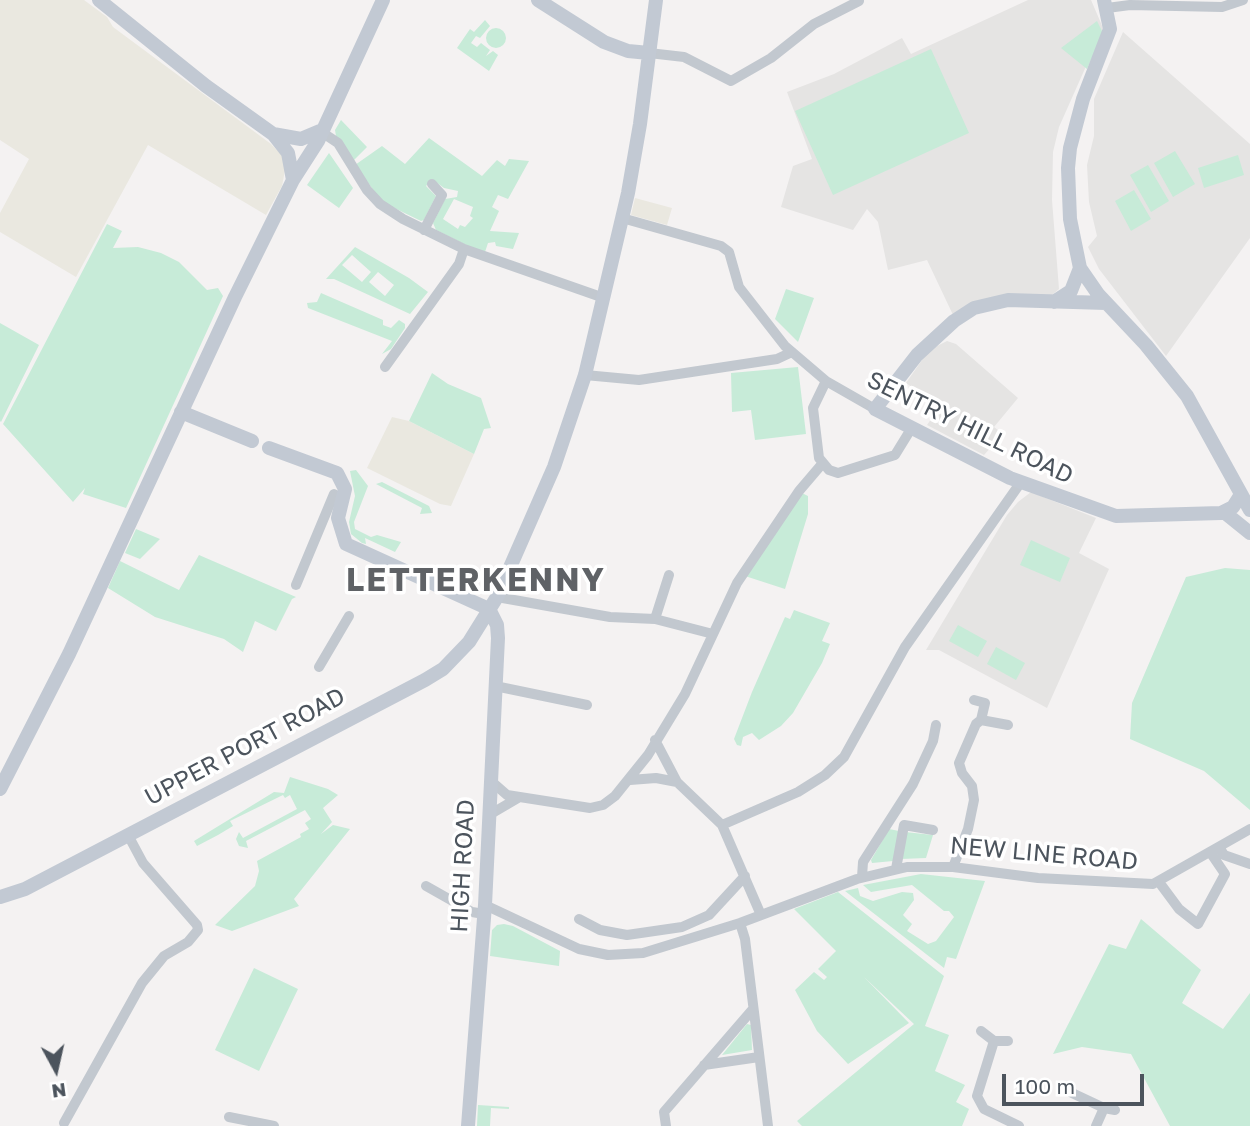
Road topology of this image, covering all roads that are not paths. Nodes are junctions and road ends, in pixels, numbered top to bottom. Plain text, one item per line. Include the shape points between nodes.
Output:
1 (99, 0) edge
2 (383, 0) edge
3 (538, 0) edge
4 (656, 0) edge
5 (1243, 0) edge
6 (859, 1) edge
7 (1106, 4) edge
8 (649, 53) junction
9 (320, 131) junction
10 (273, 134) junction
11 (293, 180) junction
12 (432, 184) dead end
13 (622, 218) junction
14 (424, 230) junction
15 (464, 250) junction
16 (1080, 268) junction
17 (604, 298) junction
18 (1054, 302) junction
19 (1106, 303) junction
20 (792, 352) junction
21 (385, 367) dead end
22 (585, 375) junction
23 (826, 381) junction
24 (875, 410) junction
25 (181, 412) junction
26 (911, 429) junction
27 (252, 441) dead end
28 (269, 448) dead end
29 (822, 464) junction
30 (1021, 482) junction
31 (334, 494) dead end
32 (1240, 496) junction
33 (1250, 510) edge
34 (1224, 512) junction
35 (1250, 533) edge
36 (669, 575) dead end
37 (296, 585) dead end
38 (493, 603) junction
39 (349, 616) dead end
40 (654, 619) junction
41 (713, 634) junction
42 (319, 667) dead end
43 (495, 686) junction
44 (974, 700) dead end
45 (587, 705) dead end
46 (981, 720) junction
47 (936, 725) dead end
48 (1008, 725) dead end
49 (655, 740) junction
50 (630, 780) junction
51 (491, 781) junction
52 (677, 782) junction
53 (0, 789) edge
54 (518, 798) junction
55 (489, 815) junction
56 (722, 825) junction
57 (1250, 829) edge
58 (933, 830) dead end
59 (128, 835) junction
60 (1214, 849) junction
61 (1250, 864) edge
62 (953, 867) junction
63 (897, 869) junction
64 (745, 876) junction
65 (862, 877) junction
66 (1159, 882) junction
67 (426, 886) dead end
68 (0, 897) edge
69 (484, 909) junction
70 (761, 915) junction
71 (579, 919) dead end
72 (740, 923) junction
73 (753, 1009) junction
74 (981, 1031) dead end
75 (993, 1041) junction
76 (1008, 1041) dead end
77 (759, 1057) junction
78 (704, 1065) junction
79 (1072, 1093) dead end
80 (229, 1116) dead end
81 (64, 1123) dead end
82 (274, 1126) edge
83 (468, 1126) edge
84 (666, 1126) edge
85 (768, 1126) edge
86 (1018, 1126) edge
87 (1096, 1126) edge

1 - 10 street
2 - 9 street
3 - 8 street via 604,42
4 - 8 street, UPPER PORT ROAD
5 - 7 street via 1222,7
6 - 8 street via 814,24 771,58 731,81 684,57
7 - 16 street via 1111,22 1108,38 1090,79 1070,148 1068,202
8 - 13 street, UPPER PORT ROAD
9 - 10 street via 301,139
9 - 11 street
9 - 14 street via 338,144 380,204
10 - 11 street via 288,153
11 - 25 street
12 - 14 street via 442,195
13 - 17 street, UPPER PORT ROAD
13 - 20 street, SENTRY HILL ROAD via 729,252 735,280 748,301
14 - 15 street
15 - 17 street
15 - 21 street via 459,264
16 - 18 street via 1071,291
16 - 19 street
17 - 22 street, UPPER PORT ROAD
18 - 19 street
18 - 24 street via 1008,300 974,307 917,355
19 - 32 street via 1187,396
20 - 22 street via 777,359 639,380
20 - 23 street, SENTRY HILL ROAD
22 - 38 street, UPPER PORT ROAD via 554,467
23 - 24 street, SENTRY HILL ROAD
23 - 29 street via 813,408
24 - 26 street, SENTRY HILL ROAD
25 - 27 street
25 - 53 street via 63,666
26 - 29 street via 895,455 838,473
26 - 30 street, SENTRY HILL ROAD
28 - 38 street via 337,473 345,489 338,518 346,544
29 - 41 street via 751,562
30 - 34 street, SENTRY HILL ROAD via 1116,516
30 - 56 street via 905,647 844,757 798,792
31 - 37 street
32 - 33 street
32 - 34 street
34 - 35 street
36 - 40 street
38 - 40 street
38 - 43 street, HIGH ROAD via 498,634
38 - 59 street, UPPER PORT ROAD via 464,648 443,669
39 - 42 street
40 - 41 street
41 - 49 street via 685,694
43 - 45 street
43 - 51 street, HIGH ROAD
44 - 46 street via 985,703
46 - 48 street
46 - 62 street via 959,763 974,800
47 - 65 street via 913,784 863,862
49 - 50 street
49 - 52 street
50 - 52 street
50 - 54 street via 603,805 590,808
51 - 54 street
51 - 55 street, HIGH ROAD
52 - 56 street
54 - 55 street
55 - 69 street, HIGH ROAD
56 - 64 street
57 - 60 street, NEW LINE ROAD
58 - 63 street via 904,825
59 - 68 street, UPPER PORT ROAD via 25,889
59 - 81 street via 143,863 198,930 164,956 142,983
60 - 61 street
60 - 66 street, NEW LINE ROAD
60 - 66 street via 1225,874 1198,925
62 - 63 street, NEW LINE ROAD
62 - 66 street, NEW LINE ROAD via 1083,881
63 - 65 street, NEW LINE ROAD
64 - 70 street
64 - 71 street via 709,915 682,927 627,935 600,930
65 - 70 street, NEW LINE ROAD
67 - 69 street, NEW LINE ROAD via 472,912
69 - 72 street, NEW LINE ROAD via 573,947 608,955 665,948
69 - 83 street, HIGH ROAD
70 - 72 street, NEW LINE ROAD
72 - 73 street
73 - 77 street
73 - 78 street
74 - 75 street
75 - 76 street
75 - 86 street via 977,1096 984,1109
77 - 78 street
77 - 85 street
78 - 84 street via 664,1112
79 - 87 street via 1109,1109
80 - 82 street

